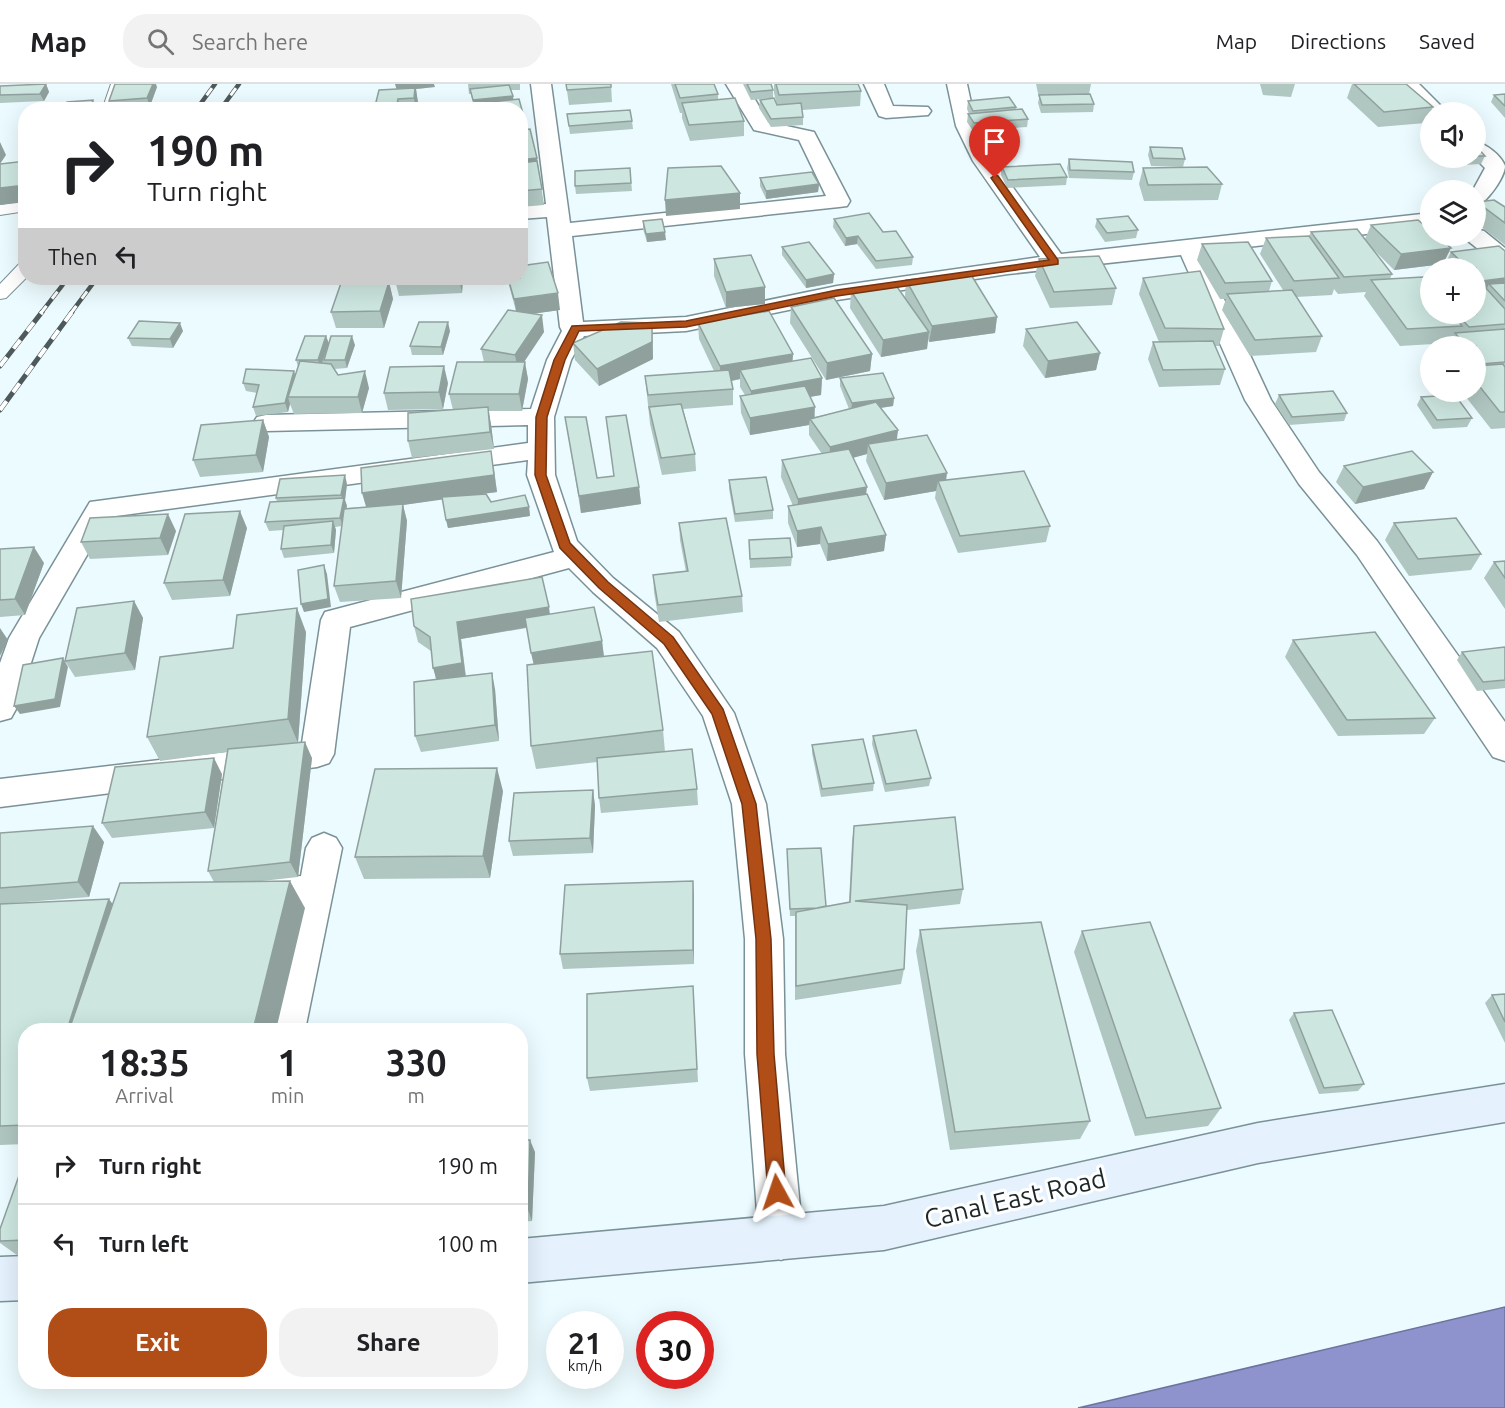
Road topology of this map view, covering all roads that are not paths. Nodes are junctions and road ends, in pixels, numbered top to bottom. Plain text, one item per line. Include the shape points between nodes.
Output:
1 (118, 84) edge
2 (541, 84) edge
3 (736, 84) edge
4 (874, 84) edge
5 (957, 84) edge
6 (1408, 84) edge
7 (112, 102) edge
8 (1427, 102) edge
9 (921, 111) dead end
10 (1486, 155) edge
11 (1499, 164) edge
12 (1486, 188) edge
13 (18, 207) edge
14 (0, 210) edge
15 (528, 215) edge
16 (558, 221) junction
17 (1420, 221) edge
18 (1486, 244) edge
19 (1189, 248) junction
20 (1505, 259) edge
21 (1055, 262) junction
22 (18, 275) edge
23 (0, 294) edge
24 (576, 328) junction
25 (541, 417) junction
26 (266, 423) dead end
27 (542, 450) junction
28 (575, 556) junction
29 (0, 709) edge
30 (1505, 748) edge
31 (0, 793) edge
32 (324, 848) dead end
33 (318, 890) junction
34 (223, 897) edge
35 (288, 1023) edge
36 (1505, 1102) edge
37 (781, 1238) junction
38 (528, 1260) edge
39 (18, 1278) edge
40 (0, 1279) edge

1 - 7 lane
2 - 16 street
3 - 16 street via 761,126 807,136 839,201
4 - 9 street via 886,112
5 - 21 street via 966,126 983,161
6 - 8 street
10 - 11 street
11 - 12 street
13 - 14 lane
15 - 16 street
16 - 24 street via 572,327
17 - 19 street
18 - 20 street
19 - 21 street
19 - 30 street via 1258,400 1308,478 1367,548
21 - 24 street via 837,293 686,324
22 - 23 lane
24 - 25 street via 560,360
25 - 26 street
25 - 27 street
27 - 28 street via 541,475 564,545
27 - 29 street via 100,509 24,638
28 - 31 street via 336,620 317,754
28 - 37 street via 668,640 718,713 749,804 764,939 765,1054
32 - 33 street
33 - 34 street
33 - 35 street
36 - 37 main road, Canal East Road via 1257,1143 884,1228
37 - 38 main road, Canal East Road
39 - 40 main road

